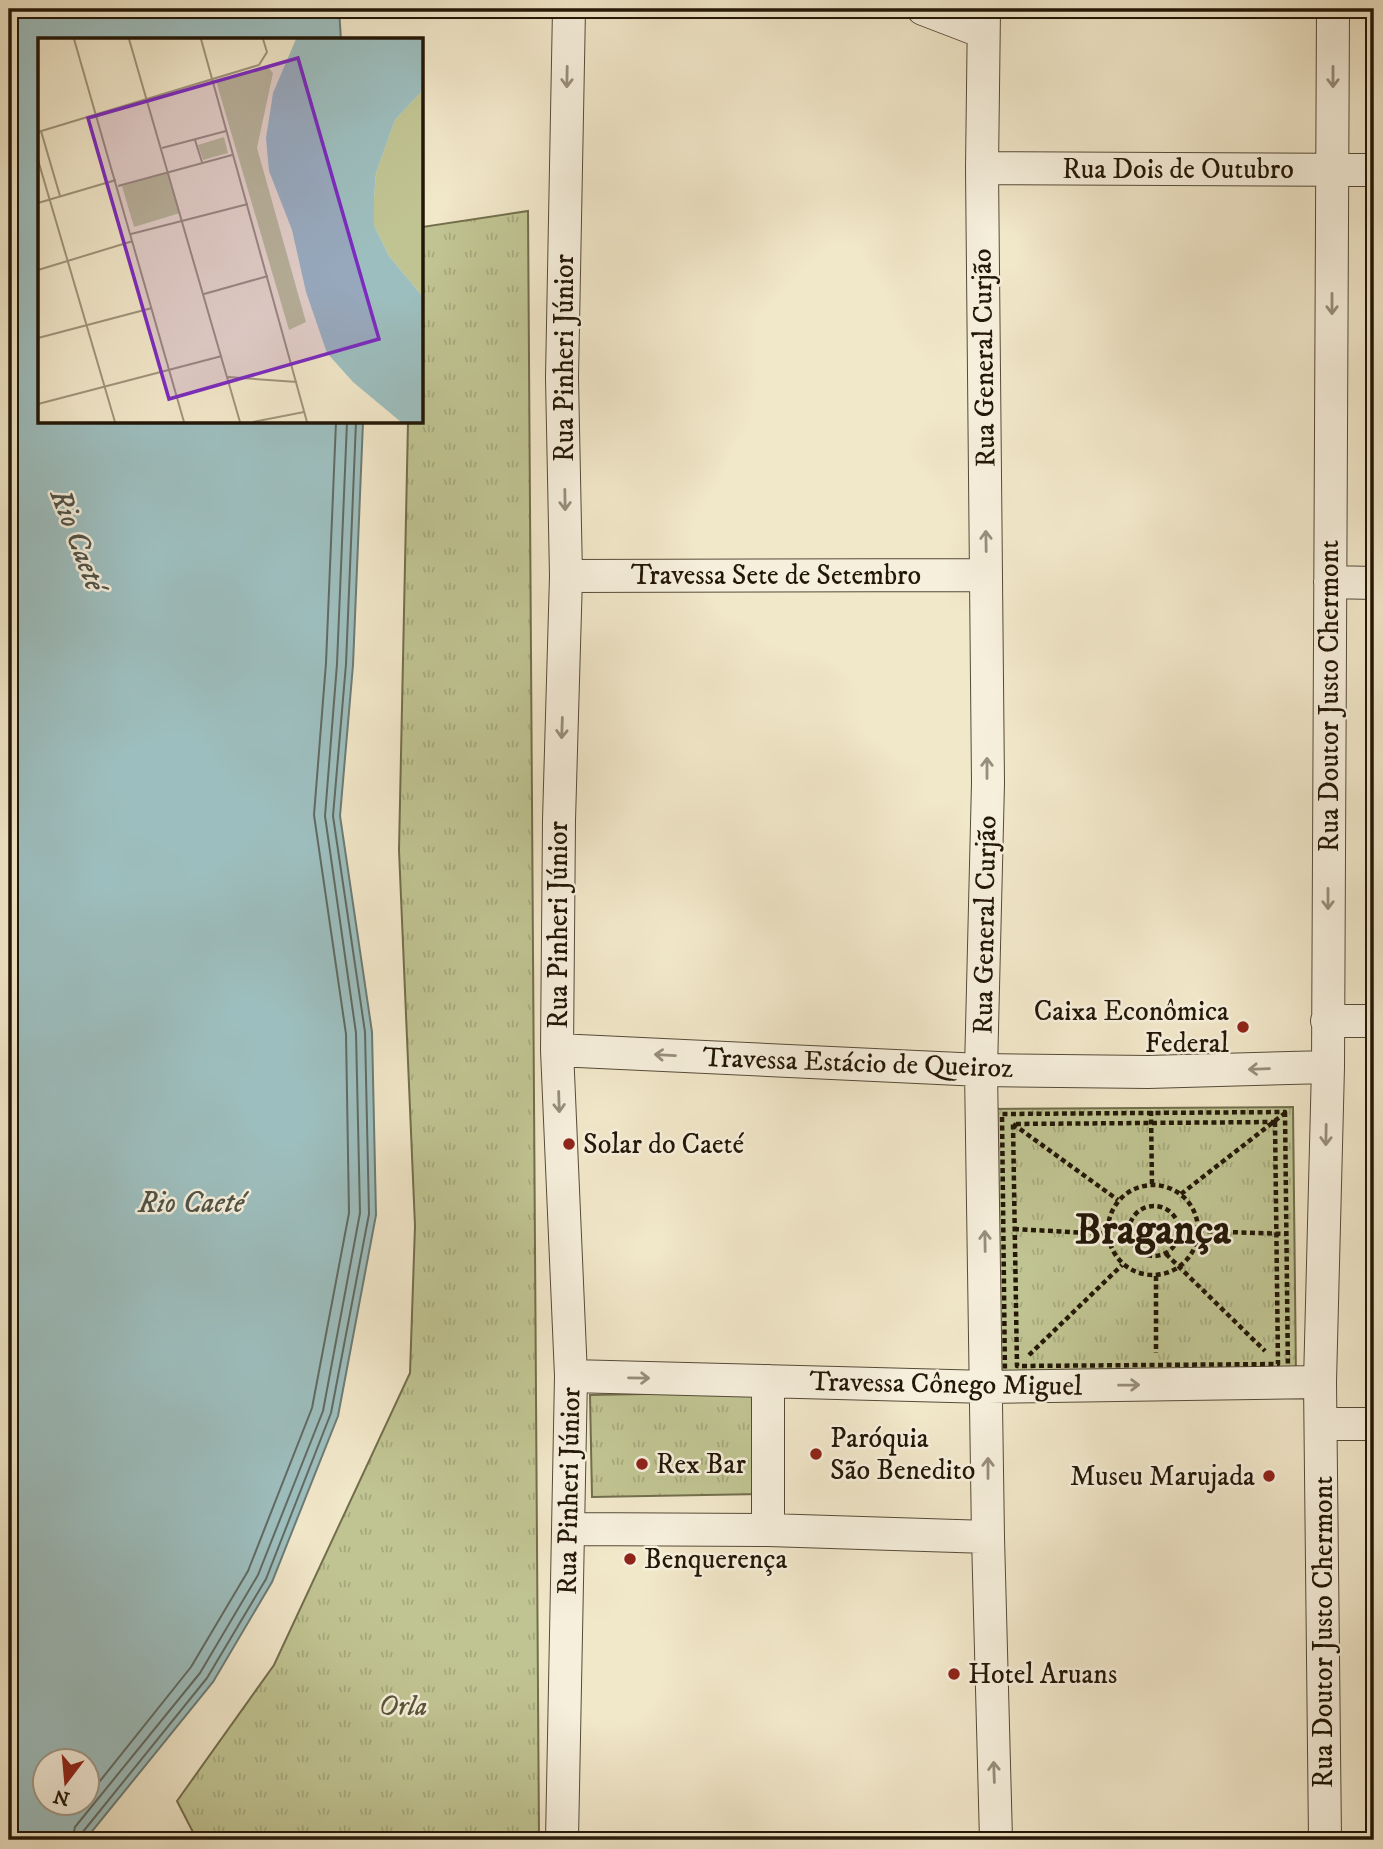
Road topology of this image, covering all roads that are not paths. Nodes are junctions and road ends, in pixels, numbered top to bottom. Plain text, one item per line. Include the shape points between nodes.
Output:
1 (569, 9) edge
2 (923, 9) edge
3 (1333, 9) edge
4 (984, 20) edge
5 (982, 168) junction
6 (1333, 170) junction
7 (1374, 170) edge
8 (986, 575) junction
9 (566, 576) junction
10 (1329, 582) junction
11 (1374, 583) edge
12 (1327, 1021) junction
13 (1374, 1021) edge
14 (557, 1050) junction
15 (1328, 1067) junction
16 (981, 1070) junction
17 (571, 1376) junction
18 (768, 1381) junction
19 (996, 1382) junction
20 (1320, 1382) junction
21 (1321, 1424) junction
22 (1374, 1424) edge
23 (569, 1529) junction
24 (768, 1530) junction
25 (988, 1537) junction
26 (562, 1840) edge
27 (996, 1840) edge
28 (1325, 1840) edge

1 -> 9 street, Rua Pinheri Júnior via 562,378
2 - 4 street
3 -> 6 street, Rua Doutor Justo Chermont
4 - 5 street, Rua General Curjão
5 - 6 street, Rua Dois de Outubro
8 -> 5 street, Rua General Curjão
6 - 7 street, Rua Dois de Outubro
6 -> 10 street, Rua Doutor Justo Chermont
8 - 9 street, Travessa Sete de Setembro
16 -> 8 street, Rua General Curjão via 988,783
9 -> 14 street, Rua Pinheri Júnior
10 - 11 street
10 -> 12 street, Rua Doutor Justo Chermont
12 - 13 street
12 - 15 street, Rua Doutor Justo Chermont
16 -> 14 street, Travessa Estácio de Queiroz
14 -> 17 street, Rua Pinheri Júnior
15 -> 16 street, Travessa Estácio de Queiroz
15 -> 20 street, Rua Doutor Justo Chermont
19 -> 16 street, Rua General Curjão
17 -> 18 street, Travessa Cônego Miguel
17 - 23 street, Rua Pinheri Júnior
18 - 19 street, Travessa Cônego Miguel
18 - 24 street
19 -> 20 street, Travessa Cônego Miguel
25 -> 19 street, Rua General Curjão
20 - 21 street, Rua Doutor Justo Chermont
21 - 22 street
21 - 28 street, Rua Doutor Justo Chermont
23 - 24 street
23 - 26 street, Rua Pinheri Júnior
24 - 25 street
27 -> 25 street, Rua General Curjão

